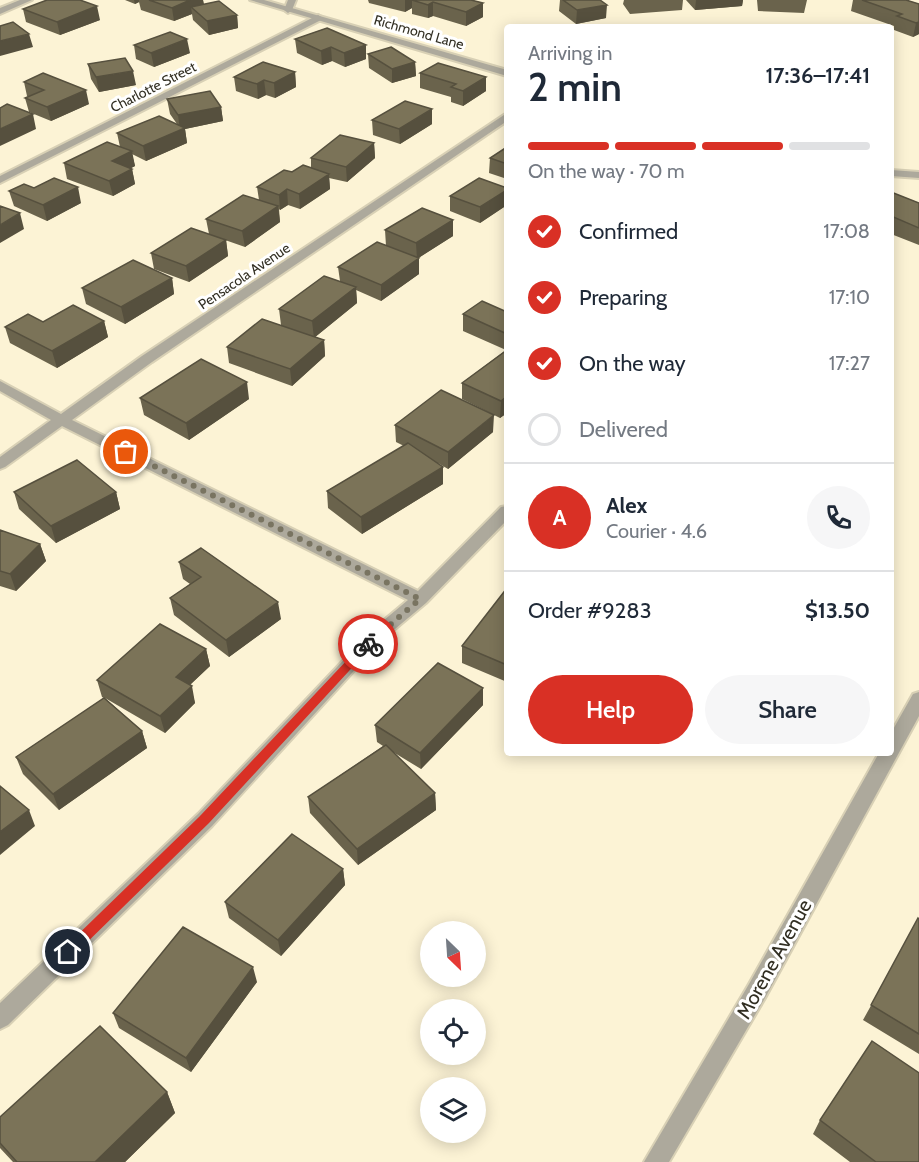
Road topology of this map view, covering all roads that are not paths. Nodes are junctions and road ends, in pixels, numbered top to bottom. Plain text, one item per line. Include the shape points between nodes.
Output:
1 (28, 0) edge
2 (254, 0) edge
3 (290, 5) edge
4 (0, 11) edge
5 (318, 18) junction
6 (504, 71) edge
7 (504, 118) edge
8 (894, 173) edge
9 (919, 175) edge
10 (0, 180) edge
11 (0, 386) edge
12 (63, 421) junction
13 (0, 464) edge
14 (504, 514) edge
15 (420, 599) junction
16 (919, 699) edge
17 (894, 744) edge
18 (887, 756) edge
19 (0, 1018) edge
20 (656, 1162) edge

1 - 4 street
2 - 3 street, Richmond Lane
3 - 5 street, Richmond Lane
5 - 6 street, Richmond Lane
5 - 10 street, Charlotte Street
7 - 12 street, Pensacola Avenue via 147,359
8 - 9 street
11 - 12 street
12 - 13 street, Pensacola Avenue
12 - 15 street
14 - 15 street
15 - 19 street via 377,635 205,820
16 - 17 street, Morene Avenue
18 - 20 street, Morene Avenue via 757,992

